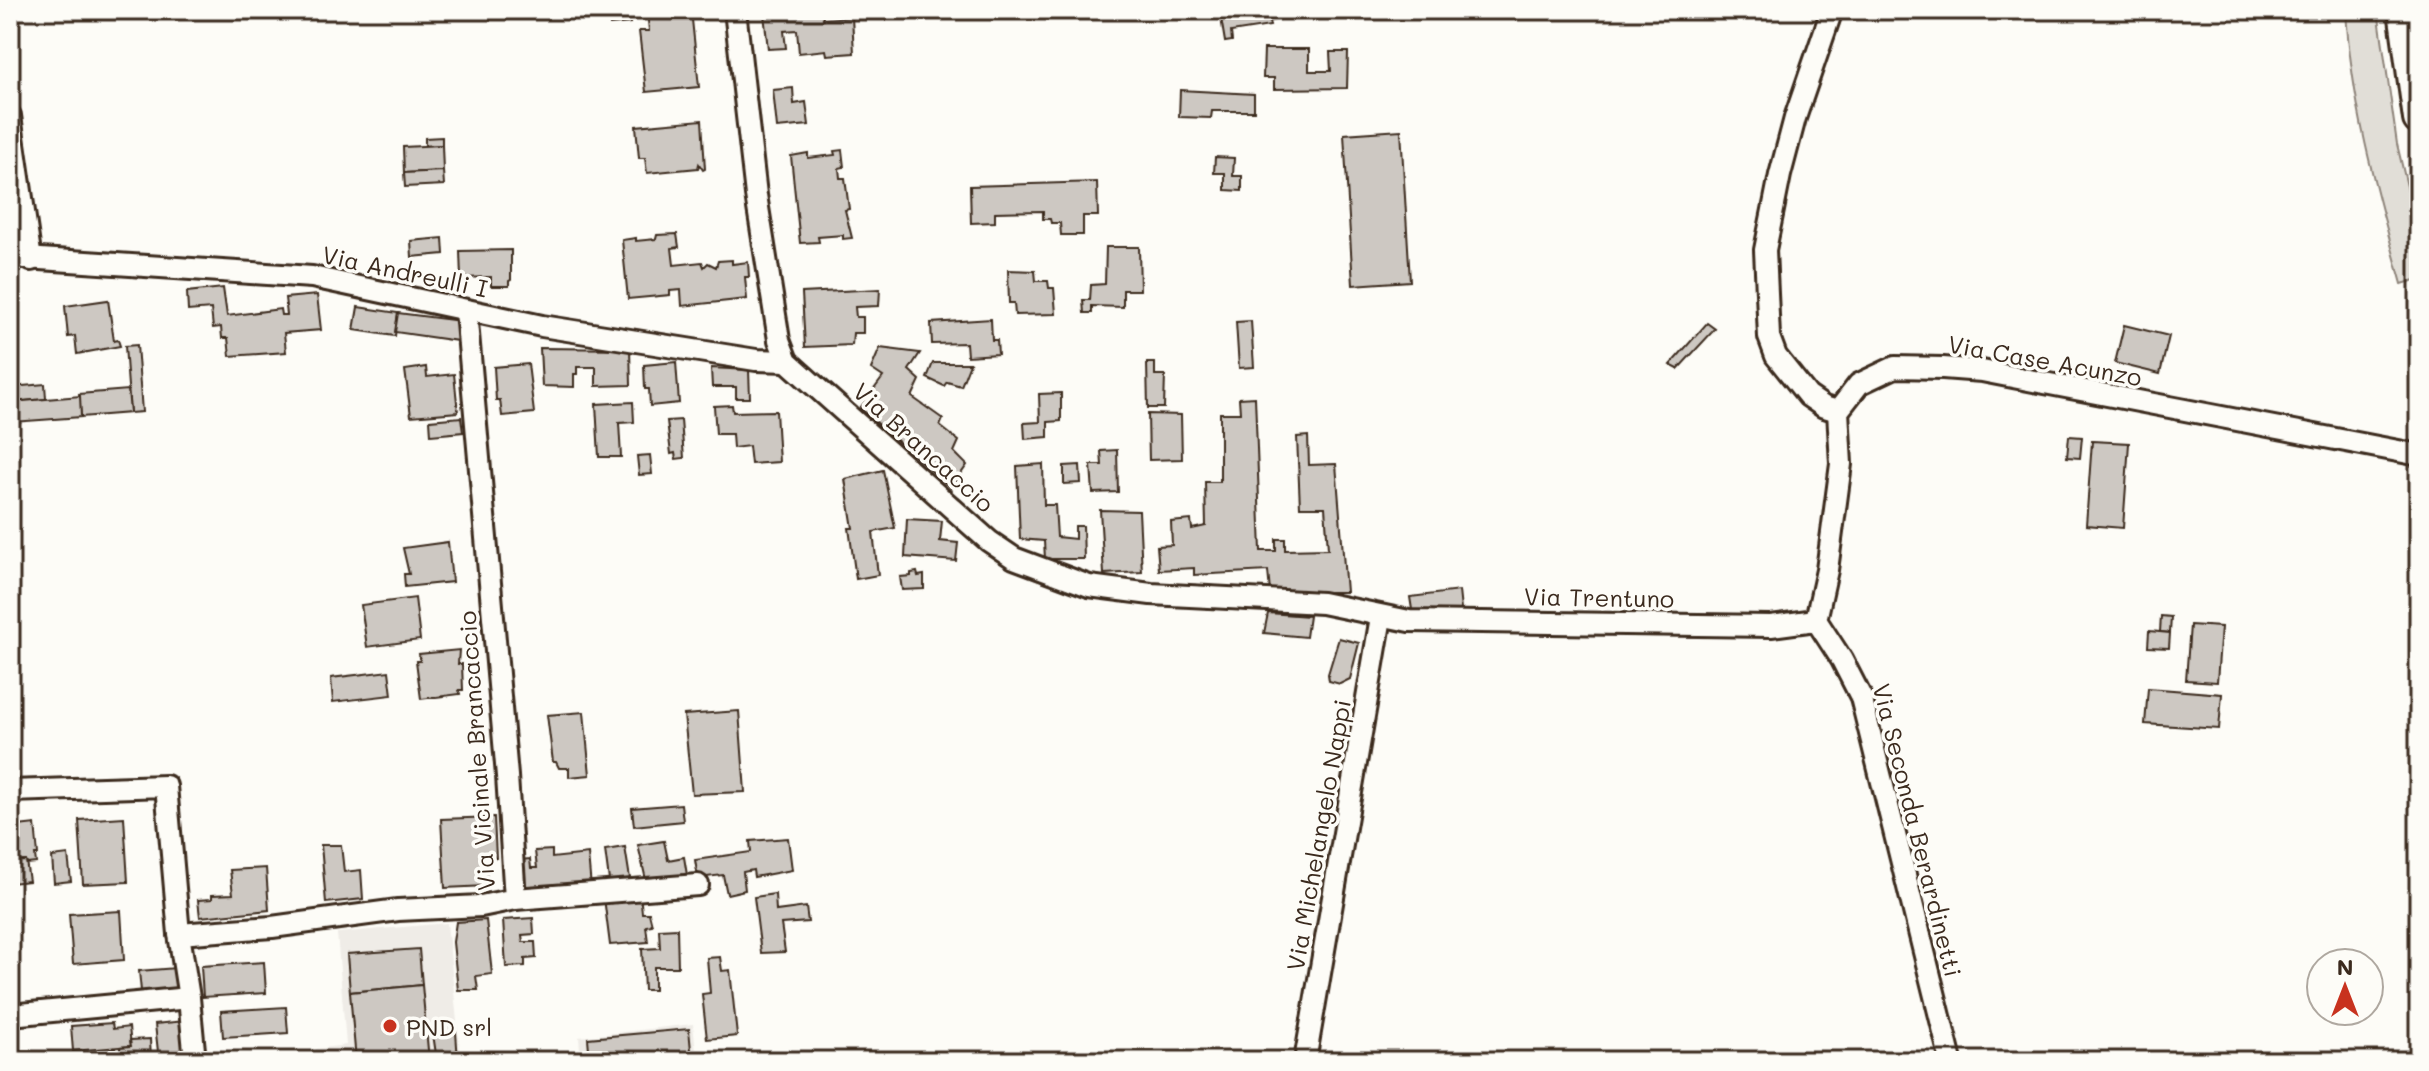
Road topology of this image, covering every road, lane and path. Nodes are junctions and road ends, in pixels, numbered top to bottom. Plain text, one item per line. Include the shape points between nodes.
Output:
1 (735, 10) edge
2 (1832, 10) edge
3 (2404, 10) edge
4 (10, 116) edge
5 (2419, 119) edge
6 (10, 257) edge
7 (31, 260) junction
8 (466, 311) junction
9 (787, 361) junction
10 (1838, 411) junction
11 (2419, 455) edge
12 (1381, 617) junction
13 (1816, 620) junction
14 (10, 791) edge
15 (698, 885) dead end
16 (515, 899) junction
17 (179, 934) junction
18 (189, 998) junction
19 (10, 1015) edge
20 (195, 1061) edge
21 (1305, 1061) edge
22 (1951, 1061) edge

1 - 9 street via 756,195 779,340
2 - 10 street via 1795,118 1765,250 1769,337 1776,356 1808,396
3 - 5 highway
4 - 7 street
6 - 7 street, Via Andreulli I
7 - 8 street, Via Andreulli I via 282,273
8 - 9 street, Via Andreulli I
8 - 16 street, Via Vicinale Brancaccio
9 - 12 street, Via Brancaccio via 1014,558 1089,586 1322,603
10 - 11 street, Via Case Acunzo via 1859,384 1895,367 1943,368 1982,371
10 - 13 street via 1841,464
12 - 13 street, Via Trentuno via 1771,626
12 - 21 street, Via Michelangelo Nappi
13 - 22 street, Via Seconda Berardinetti via 1861,697
14 - 17 street via 166,786
15 - 16 street
16 - 17 street, Via Vicinale Brancaccio
17 - 18 street
18 - 19 street
18 - 20 street

